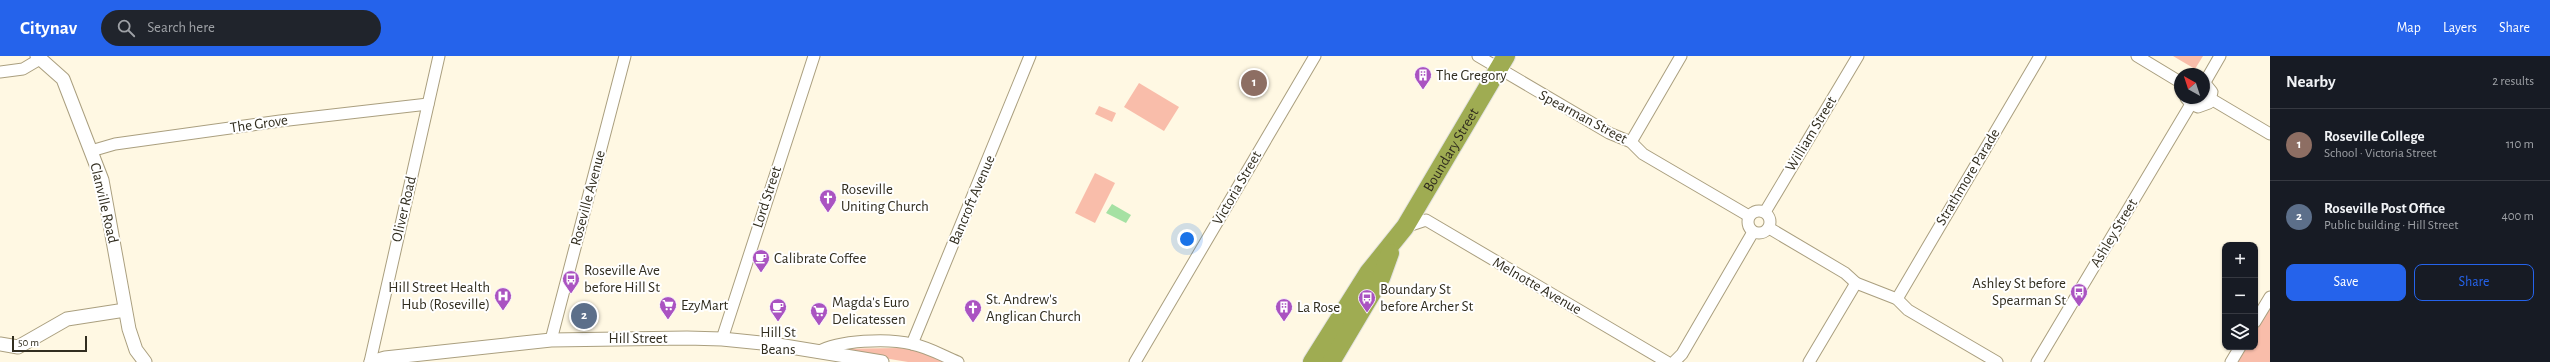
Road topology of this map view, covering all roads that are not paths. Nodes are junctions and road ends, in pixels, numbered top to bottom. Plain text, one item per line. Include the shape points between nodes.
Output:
1 (439, 56) edge
2 (625, 56) edge
3 (814, 56) edge
4 (1030, 56) edge
5 (1315, 56) edge
6 (1478, 56) edge
7 (1681, 56) edge
8 (1858, 56) edge
9 (2040, 56) edge
10 (2137, 56) edge
11 (2220, 56) edge
12 (39, 58) edge
13 (1503, 62) edge
14 (0, 72) edge
15 (2210, 72) edge
16 (2174, 78) edge
17 (2210, 90) edge
18 (2211, 100) joint
19 (428, 104) junction
20 (2187, 104) edge
21 (2196, 104) edge
22 (2206, 104) edge
23 (2270, 134) edge
24 (1631, 142) junction
25 (91, 150) junction
26 (1765, 212) junction
27 (1749, 216) junction
28 (1405, 226) junction
29 (1769, 228) junction
30 (1753, 232) junction
31 (1394, 243) junction
32 (1856, 283) junction
33 (2270, 297) edge
34 (1897, 298) junction
35 (125, 310) junction
36 (2258, 317) edge
37 (722, 339) junction
38 (551, 340) junction
39 (0, 344) edge
40 (912, 344) junction
41 (2238, 350) edge
42 (818, 352) junction
43 (145, 362) edge
44 (370, 362) edge
45 (882, 362) edge
46 (958, 362) edge
47 (1135, 362) edge
48 (1312, 362) edge
49 (1331, 362) edge
50 (1667, 362) edge
51 (1674, 362) edge
52 (1810, 362) edge
53 (1997, 362) edge
54 (2037, 362) edge
55 (2231, 362) edge

1 - 19 street, Oliver Road
2 - 38 street, Roseville Avenue
3 - 37 street, Lord Street
4 - 40 street, Bancroft Avenue
5 - 47 street, Victoria Street
6 - 13 street, Spearman Street
7 - 24 street
8 - 26 street, William Street
9 - 34 street, Strathmore Parade
10 - 16 street
11 - 15 street
12 - 14 street via 23,69
12 - 25 street, Clanville Road via 63,79
13 - 24 street, Spearman Street via 1609,133
13 - 28 highway, Boundary Street
17 - 18 street
18 - 23 street
19 - 25 street, The Grove via 272,122 115,144
19 - 44 street, Oliver Road
20 - 54 street, Ashley Street
21 - 22 street via 2202,107
24 - 27 street, Spearman Street via 1643,154
25 - 35 street, Clanville Road via 102,180
26 - 27 street via 1756,211
26 - 29 street via 1770,219
27 - 30 street via 1748,223
28 - 31 highway, Boundary Street
28 - 50 street, Melnotte Avenue via 1426,220
29 - 30 street via 1762,233
29 - 32 street via 1845,272
30 - 51 street via 1682,354
31 - 48 highway, Boundary Street via 1368,273
31 - 49 highway, Boundary Street via 1381,278
32 - 34 street
32 - 52 street
33 - 36 street
34 - 53 street via 1908,310
35 - 39 street via 67,319 18,347
35 - 43 street, Clanville Road via 132,340
37 - 38 street, Hill Street
37 - 42 street, Hill Street
38 - 44 street, Hill Street via 385,358
40 - 42 street via 880,342 830,345
40 - 46 street
41 - 55 street
42 - 45 street, Hill Street

